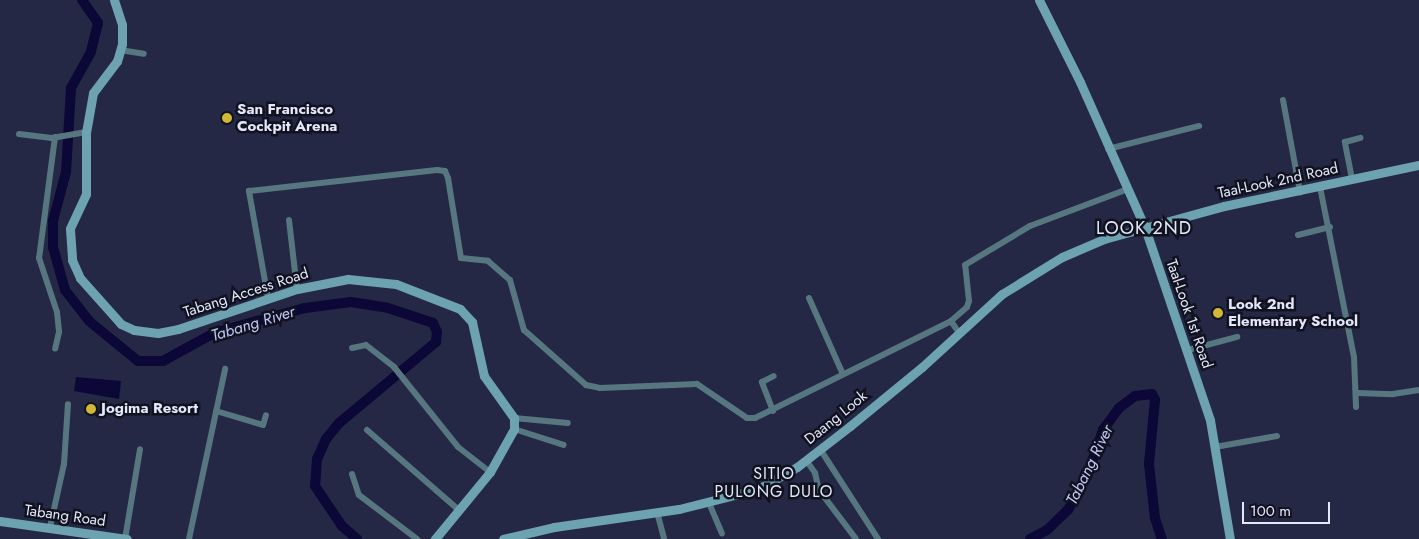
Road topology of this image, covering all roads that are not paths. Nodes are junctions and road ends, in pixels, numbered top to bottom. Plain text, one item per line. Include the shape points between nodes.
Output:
1 (114, 0) edge
2 (1039, 0) edge
3 (120, 50) junction
4 (144, 54) dead end
5 (1283, 100) dead end
6 (1199, 126) dead end
7 (83, 132) junction
8 (19, 134) dead end
9 (55, 137) junction
10 (1360, 138) dead end
11 (1108, 149) junction
12 (1419, 165) edge
13 (1352, 179) junction
14 (1320, 187) junction
15 (1128, 190) junction
16 (1300, 192) junction
17 (289, 220) dead end
18 (1330, 227) junction
19 (1145, 228) junction
20 (1298, 236) dead end
21 (297, 289) junction
22 (268, 298) junction
23 (809, 298) dead end
24 (951, 321) junction
25 (959, 333) junction
26 (1237, 337) dead end
27 (352, 348) dead end
28 (55, 349) dead end
29 (1188, 350) junction
30 (225, 369) dead end
31 (842, 372) junction
32 (774, 376) dead end
33 (1419, 390) edge
34 (1357, 393) junction
35 (68, 404) dead end
36 (1356, 407) dead end
37 (216, 411) junction
38 (773, 411) junction
39 (266, 415) dead end
40 (514, 418) junction
41 (568, 423) dead end
42 (514, 429) junction
43 (367, 430) dead end
44 (1277, 436) dead end
45 (564, 445) dead end
46 (1215, 447) junction
47 (140, 449) dead end
48 (820, 449) junction
49 (806, 460) junction
50 (490, 472) junction
51 (352, 474) dead end
52 (709, 502) junction
53 (460, 511) junction
54 (657, 512) junction
55 (0, 521) edge
56 (50, 527) junction
57 (722, 533) dead end
58 (126, 539) edge
59 (189, 539) edge
60 (417, 539) edge
61 (435, 539) edge
62 (503, 539) edge
63 (664, 539) edge
64 (856, 539) edge
65 (878, 539) edge
66 (1230, 539) edge

1 - 3 street, Tabang Access Road via 122,25
2 - 11 street, Taal-Look 1st Road via 1080,82
3 - 4 street
3 - 7 street, Tabang Access Road via 110,72 93,93
5 - 16 street
6 - 11 street
7 - 9 street
7 - 22 street, Tabang Access Road via 87,185 70,229 72,260 80,278 121,324 134,330 158,333
8 - 9 street
9 - 28 street via 39,258 57,312 59,332
10 - 13 street via 1345,142
11 - 15 street, Taal-Look 1st Road
12 - 13 street, Taal-Look 2nd Road
13 - 14 street, Taal-Look 2nd Road
14 - 16 street, Taal-Look 2nd Road
14 - 18 street
15 - 19 street, Taal-Look 1st Road
15 - 24 street via 1030,226 965,265 969,301 967,307
16 - 19 street, Taal-Look 2nd Road via 1224,206
17 - 21 street
18 - 20 street
18 - 34 street via 1354,357
19 - 25 street, Daang Look via 1104,239 1062,257 1002,294
19 - 29 street, Taal-Look 1st Road
21 - 22 street, Tabang Access Road
21 - 40 street, Tabang Access Road via 348,279 382,280 420,291 460,309 474,327 487,382
22 - 38 street via 249,191 321,184 362,176 445,171 461,258 488,261 510,280 524,330 586,384 600,388 697,384 747,418
23 - 31 street
24 - 25 street
24 - 31 street
25 - 48 street, Daang Look
26 - 29 street
27 - 50 street via 366,345 394,367 458,447
29 - 46 street, Taal-Look 1st Road
30 - 37 street
31 - 38 street
32 - 38 street via 762,382
33 - 34 street via 1393,394
34 - 36 street
35 - 56 street via 64,464
37 - 39 street via 263,425
37 - 59 street
40 - 41 street
40 - 42 street
42 - 45 street
42 - 50 street
43 - 53 street
44 - 46 street
46 - 66 street, Taal-Look 1st Road
47 - 58 street
48 - 49 street, Daang Look
48 - 65 street
49 - 52 street, Daang Look via 758,489
49 - 64 street via 815,472 819,490
50 - 53 street
51 - 60 street via 359,494
52 - 54 street, Daang Look
52 - 57 street
53 - 61 street
54 - 62 street, Daang Look via 554,527
54 - 63 street
55 - 56 street, Tabang Road
56 - 58 street, Tabang Road

